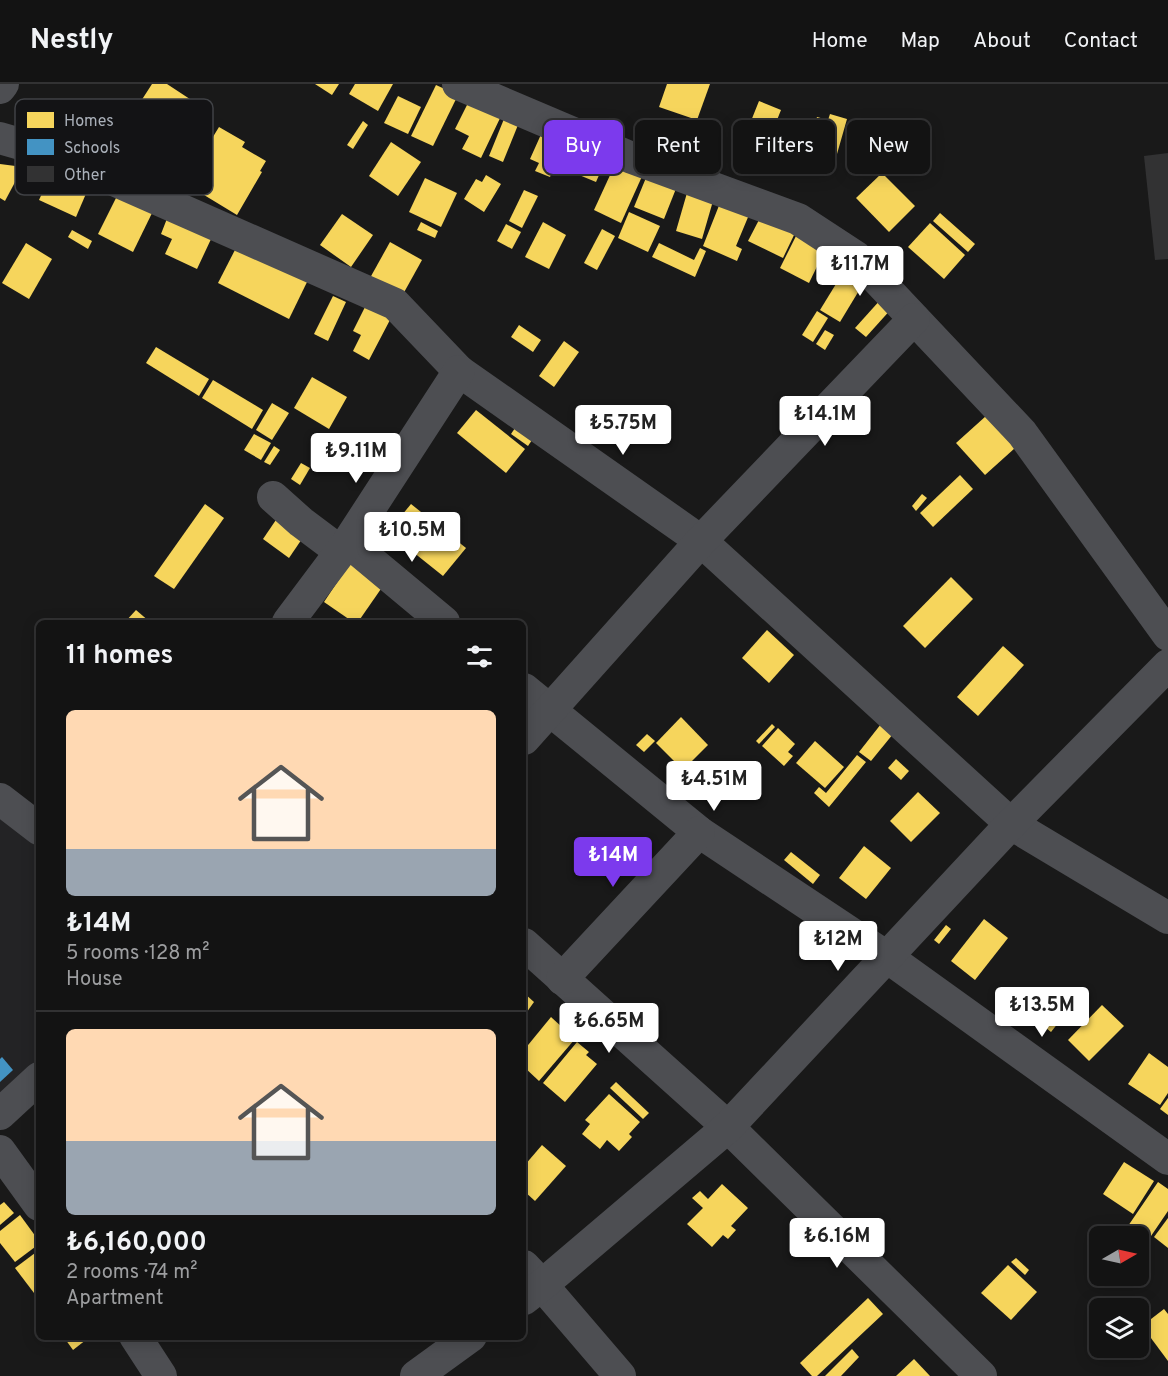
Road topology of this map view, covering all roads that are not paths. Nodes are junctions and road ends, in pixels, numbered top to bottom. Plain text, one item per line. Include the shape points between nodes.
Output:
1 (3, 84) edge
2 (460, 84) edge
3 (0, 88) edge
4 (0, 138) edge
5 (15, 142) edge
6 (148, 195) edge
7 (914, 319) junction
8 (459, 371) junction
9 (273, 497) dead end
10 (701, 541) junction
11 (344, 547) junction
12 (289, 620) edge
13 (441, 620) edge
14 (1168, 635) edge
15 (1168, 665) edge
16 (526, 691) edge
17 (549, 710) junction
18 (526, 737) edge
19 (0, 799) edge
20 (1011, 824) junction
21 (36, 828) edge
22 (699, 832) junction
23 (1168, 918) edge
24 (526, 946) edge
25 (887, 957) junction
26 (562, 979) junction
27 (36, 1081) edge
28 (0, 1114) edge
29 (728, 1127) junction
30 (0, 1151) edge
31 (1168, 1159) edge
32 (36, 1200) edge
33 (530, 1283) edge
34 (138, 1340) edge
35 (466, 1340) edge
36 (161, 1376) edge
37 (416, 1376) edge
38 (620, 1376) edge
39 (981, 1376) edge

1 - 3 street
2 - 7 street via 632,158 798,219 856,257
4 - 5 street
6 - 8 street via 395,304
7 - 10 street
7 - 14 street via 1022,433
8 - 10 street
8 - 11 street
9 - 11 street via 301,522
10 - 17 street
10 - 20 street
11 - 12 street
11 - 13 street
15 - 20 street
16 - 17 street
17 - 18 street
17 - 22 street
19 - 21 street
20 - 23 street
20 - 25 street
22 - 25 street
22 - 26 street
24 - 26 street
25 - 29 street
25 - 31 street
26 - 29 street
27 - 28 street
29 - 33 street
29 - 39 street
30 - 32 street
33 - 38 street
34 - 36 street
35 - 37 street

